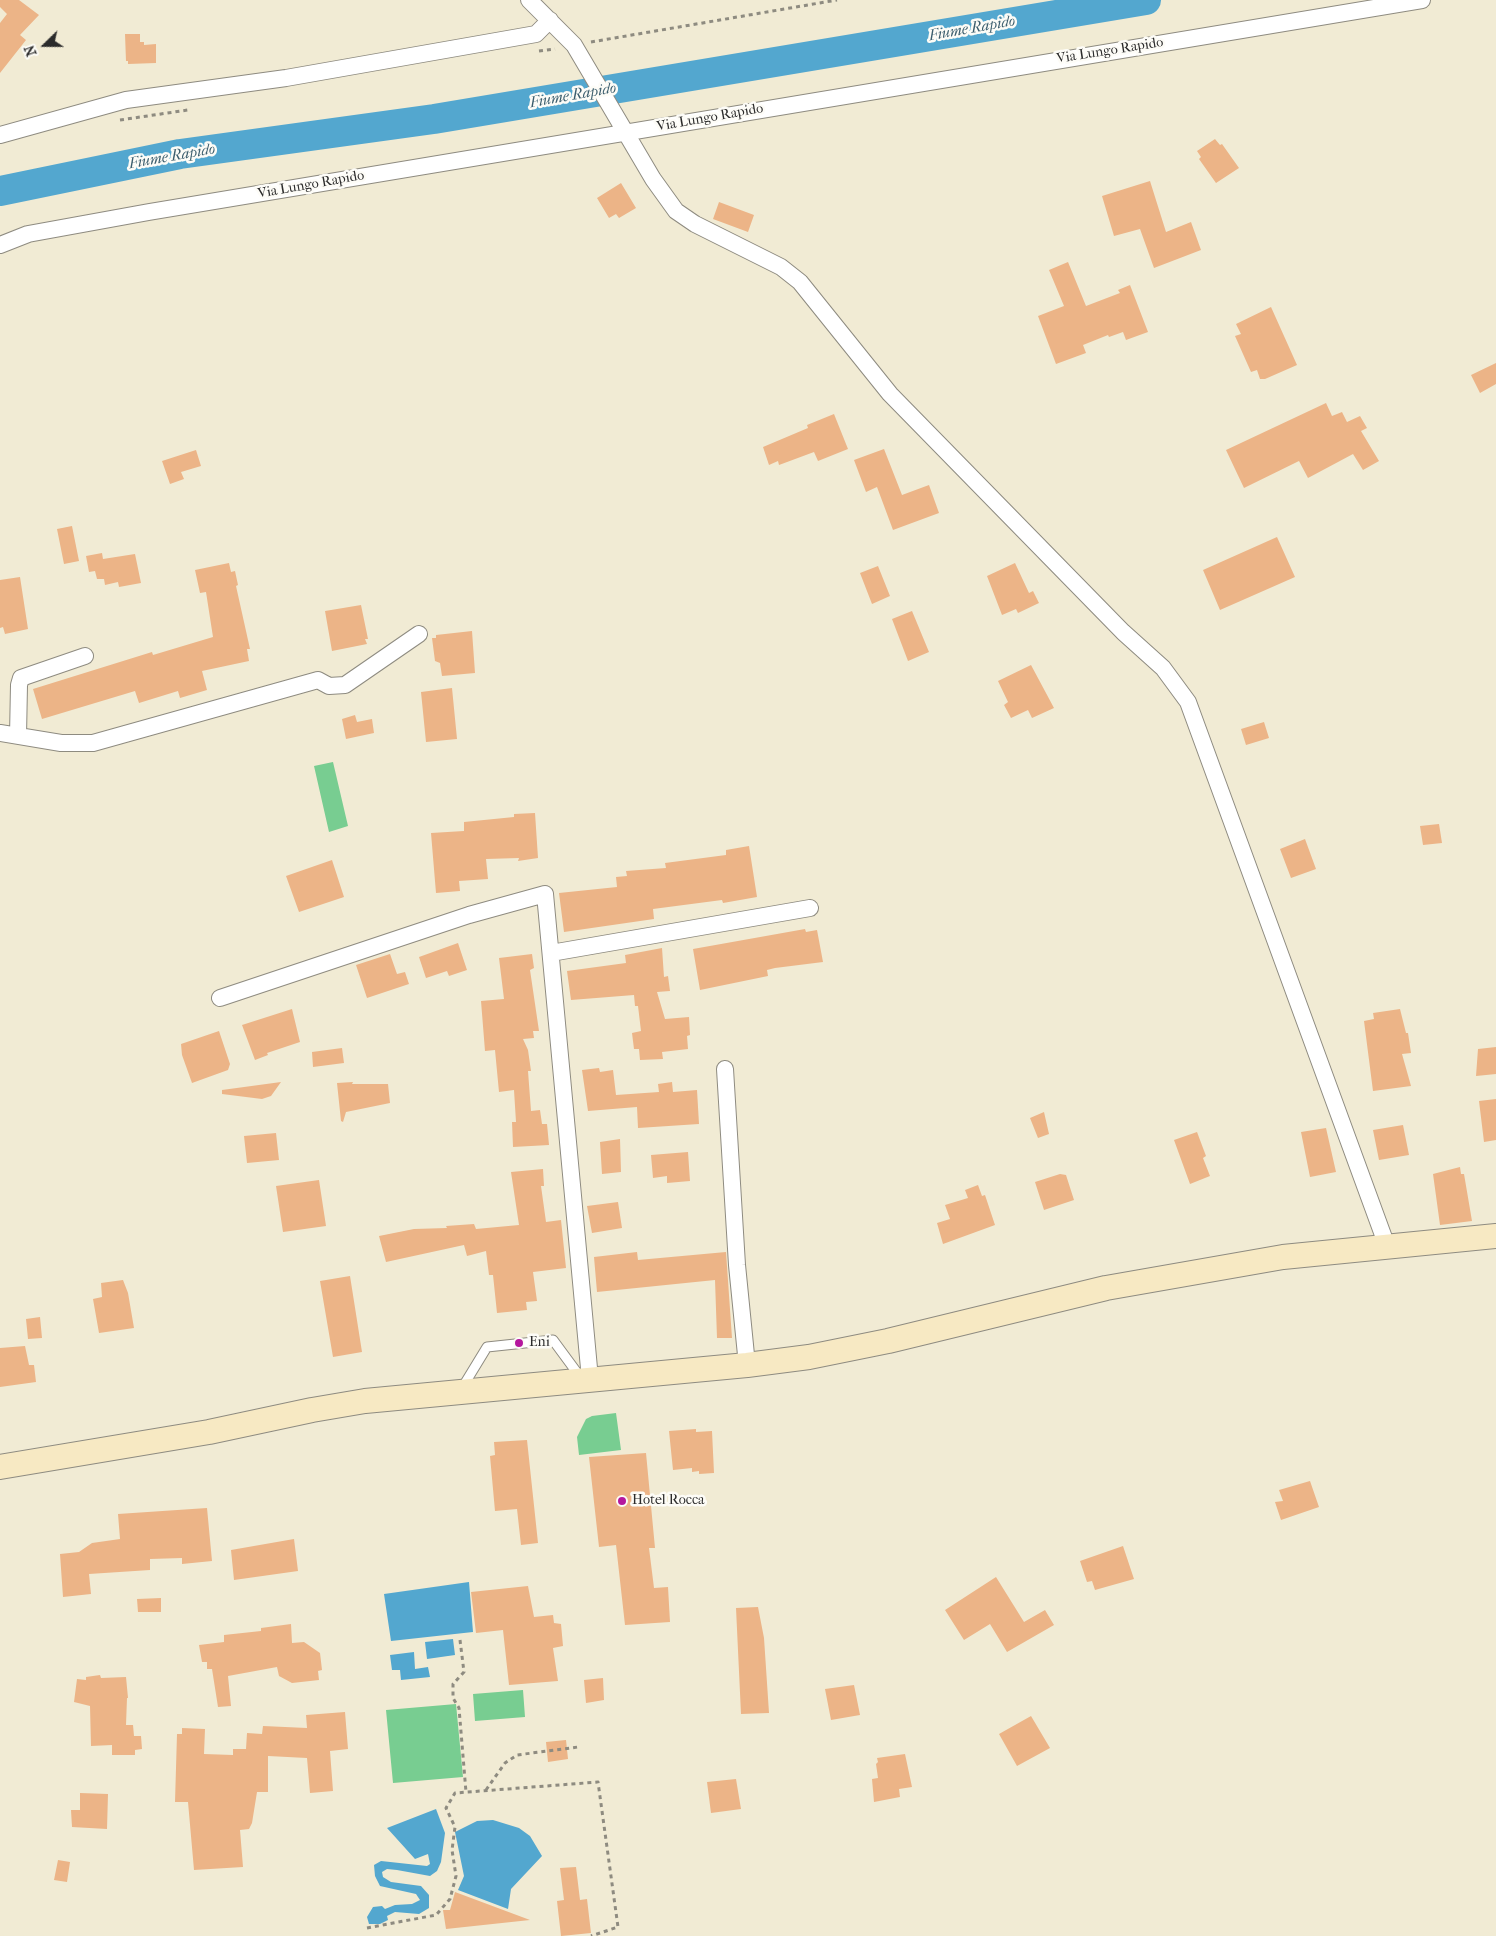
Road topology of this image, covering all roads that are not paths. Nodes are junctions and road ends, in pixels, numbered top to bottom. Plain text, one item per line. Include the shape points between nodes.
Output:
1 (529, 0) edge
2 (1422, 0) edge
3 (550, 20) junction
4 (625, 132) junction
5 (0, 135) edge
6 (0, 245) edge
7 (419, 634) dead end
8 (85, 656) dead end
9 (0, 733) edge
10 (18, 736) junction
11 (810, 908) dead end
12 (551, 953) junction
13 (220, 998) dead end
14 (725, 1069) dead end
15 (1496, 1236) edge
16 (1387, 1246) junction
17 (747, 1365) junction
18 (586, 1380) junction
19 (460, 1392) junction
20 (0, 1466) edge

1 - 3 street
2 - 4 street, Via Lungo Rapido
3 - 4 street via 574,45
3 - 5 street via 536,34 286,78 126,100
4 - 6 street, Via Lungo Rapido via 148,212 28,234
4 - 16 street via 676,211 781,267 800,282 890,394 1123,632 1163,668 1188,702
7 - 10 street via 345,685 329,686 318,680 93,743 61,743
8 - 10 street via 21,678 18,684
9 - 10 street
11 - 12 street
12 - 13 street via 545,894 469,915
12 - 18 street
14 - 17 street via 737,1265
15 - 16 main road
16 - 17 main road via 1283,1257 1106,1288 888,1341 809,1357
17 - 18 main road
18 - 19 main road
18 - 19 lane via 553,1340 487,1347
19 - 20 main road via 365,1401 208,1432

